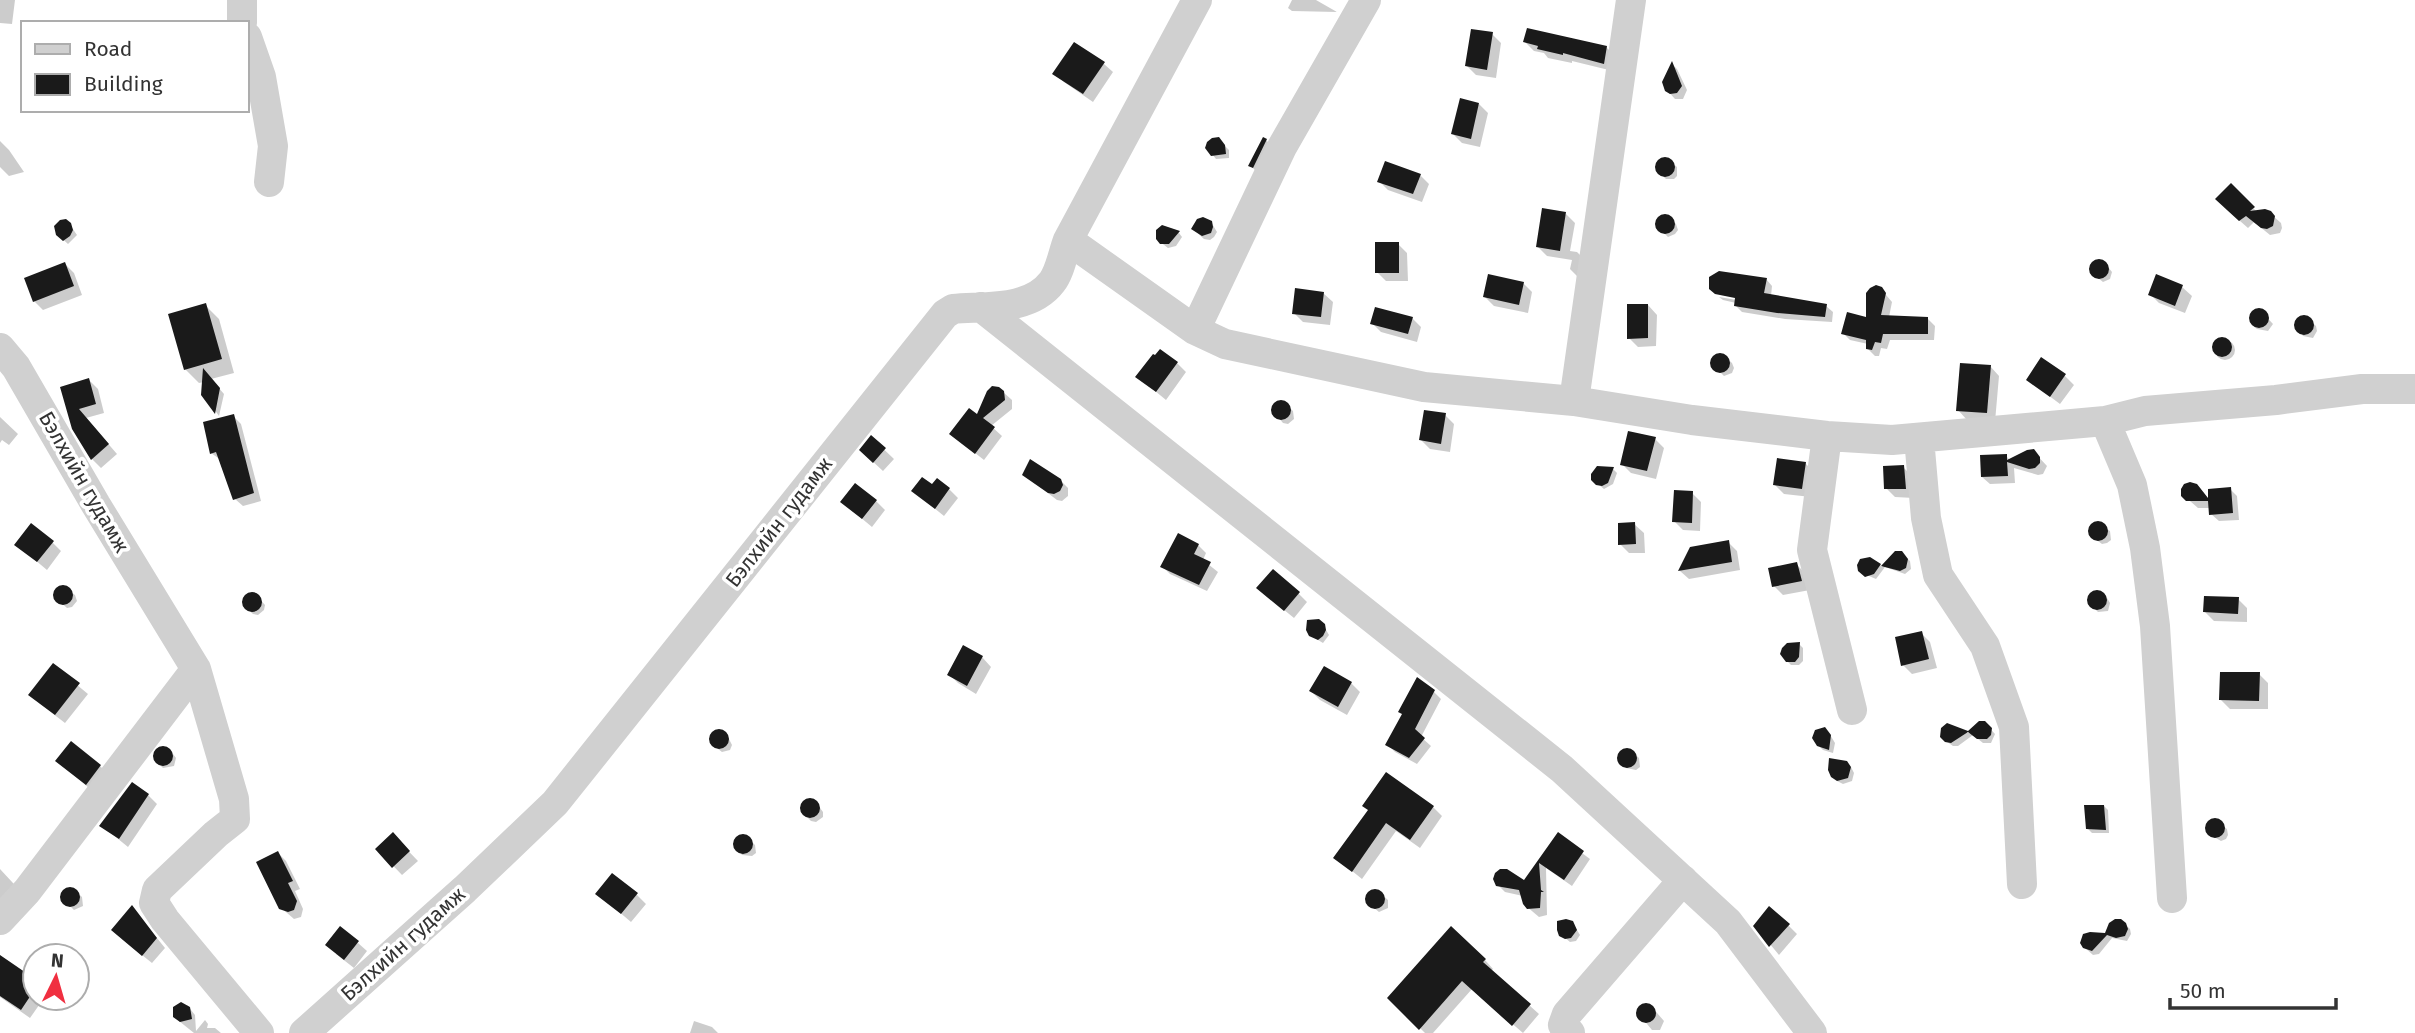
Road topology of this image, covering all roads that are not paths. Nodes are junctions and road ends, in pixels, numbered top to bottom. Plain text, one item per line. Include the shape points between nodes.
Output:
1 (242, 0) edge
2 (1197, 0) edge
3 (1366, 0) edge
4 (1631, 0) edge
5 (242, 21) edge
6 (248, 40) edge
7 (269, 182) dead end
8 (1068, 240) junction
9 (981, 307) junction
10 (1195, 330) junction
11 (0, 348) edge
12 (2415, 389) edge
13 (1574, 401) junction
14 (2105, 421) junction
15 (1827, 436) junction
16 (1919, 438) junction
17 (196, 669) junction
18 (1852, 710) dead end
19 (1682, 880) junction
20 (2022, 884) dead end
21 (2172, 898) dead end
22 (0, 919) edge
23 (259, 1033) edge
24 (304, 1033) edge
25 (1570, 1033) edge
26 (1812, 1033) edge

1 - 5 street
2 - 8 street, Бэлхийн гудамж
3 - 10 street via 1282,147
4 - 13 street
6 - 7 street via 261,77 273,146
8 - 9 street, Бэлхийн гудамж via 1054,281 1038,296 1019,304
8 - 10 street
9 - 19 street via 1562,769
9 - 24 street, Бэлхийн гудамж via 945,314 555,803
10 - 13 street via 1225,344 1424,387
11 - 17 street, Бэлхийн гудамж via 16,367
12 - 14 street via 2145,411
13 - 15 street
14 - 16 street
14 - 21 street via 2132,485 2145,548 2155,626
15 - 16 street
15 - 18 street via 1812,550
16 - 20 street via 1926,518 1938,575 1985,646 2014,727
17 - 22 street via 27,891
17 - 23 street, Бэлхийн гудамж via 234,799 235,819 158,890 154,903
19 - 25 street via 1567,1014 1563,1025
19 - 26 street via 1728,922

